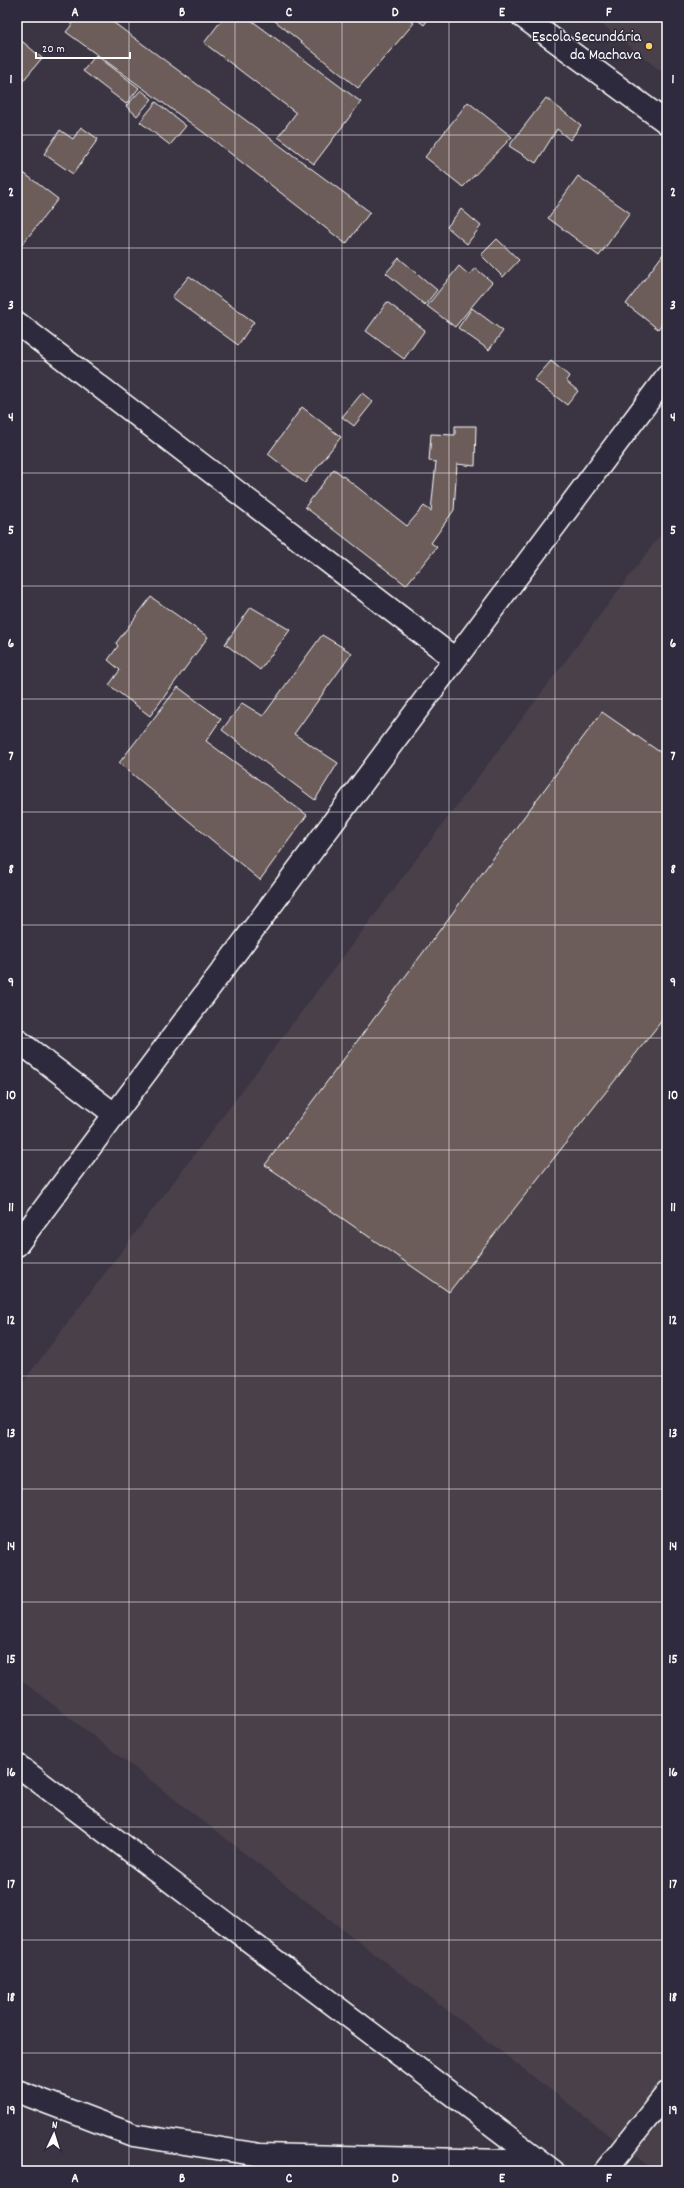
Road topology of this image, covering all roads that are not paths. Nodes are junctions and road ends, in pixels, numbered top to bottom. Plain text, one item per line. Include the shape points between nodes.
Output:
1 (523, 17) edge
2 (667, 123) edge
3 (17, 323) edge
4 (667, 376) edge
5 (455, 659) junction
6 (17, 1040) edge
7 (114, 1114) junction
8 (17, 1245) edge
9 (17, 1765) edge
10 (17, 2091) edge
11 (667, 2093) edge
12 (547, 2167) edge
13 (605, 2171) edge

1 - 2 street
3 - 5 street
4 - 5 street
5 - 7 street
6 - 7 street
7 - 8 street
9 - 12 street
10 - 12 street via 133,2135 260,2155
11 - 13 street

